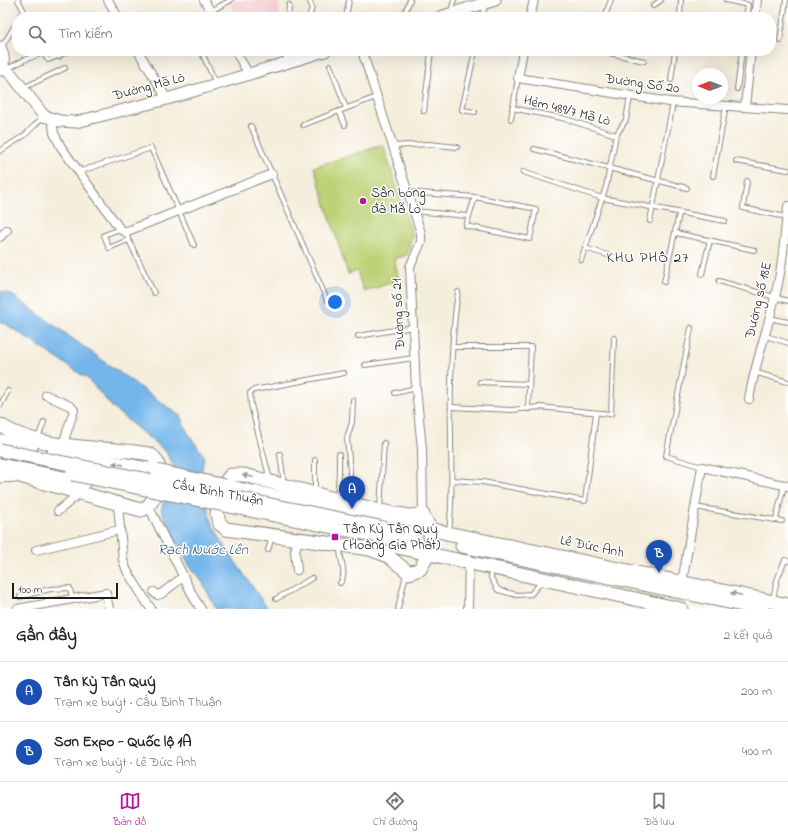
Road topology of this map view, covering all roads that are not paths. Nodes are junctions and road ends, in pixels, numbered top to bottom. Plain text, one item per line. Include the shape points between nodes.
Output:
1 (18, 0) edge
2 (108, 0) edge
3 (204, 0) edge
4 (231, 0) edge
5 (349, 0) edge
6 (410, 0) edge
7 (454, 0) edge
8 (534, 0) edge
9 (611, 0) edge
10 (661, 0) edge
11 (681, 0) edge
12 (726, 0) edge
13 (757, 0) edge
14 (786, 0) edge
15 (310, 1) dead end
16 (490, 1) edge
17 (289, 5) dead end
18 (653, 6) dead end
19 (23, 12) edge
20 (115, 12) edge
21 (212, 12) edge
22 (216, 12) edge
23 (288, 12) edge
24 (311, 12) edge
25 (347, 12) edge
26 (405, 12) edge
27 (447, 12) edge
28 (455, 12) edge
29 (484, 12) edge
30 (531, 12) edge
31 (606, 12) edge
32 (680, 12) edge
33 (747, 12) edge
34 (756, 12) edge
35 (786, 24) edge
36 (12, 30) edge
37 (780, 41) dead end
38 (0, 48) edge
39 (35, 56) edge
40 (45, 56) edge
41 (141, 56) edge
42 (203, 56) edge
43 (238, 56) edge
44 (286, 56) edge
45 (300, 56) edge
46 (364, 56) edge
47 (430, 56) edge
48 (474, 56) edge
49 (522, 56) edge
50 (622, 56) edge
51 (674, 56) edge
52 (741, 56) edge
53 (750, 56) edge
54 (59, 57) edge
55 (644, 61) dead end
56 (286, 63) junction
57 (330, 65) dead end
58 (2, 68) edge
59 (65, 68) dead end
60 (249, 74) junction
61 (518, 78) junction
62 (671, 80) dead end
63 (216, 84) junction
64 (22, 88) junction
65 (737, 89) dead end
66 (376, 97) junction
67 (630, 97) junction
68 (167, 99) junction
69 (673, 103) junction
70 (726, 105) junction
71 (745, 106) junction
72 (346, 108) junction
73 (512, 108) junction
74 (788, 110) edge
75 (339, 111) junction
76 (424, 111) dead end
77 (475, 112) dead end
78 (48, 117) junction
79 (511, 119) dead end
80 (303, 125) dead end
81 (345, 125) dead end
82 (251, 126) dead end
83 (616, 135) junction
84 (392, 146) junction
85 (458, 147) dead end
86 (534, 149) dead end
87 (0, 151) edge
88 (736, 161) dead end
89 (610, 169) junction
90 (788, 170) edge
91 (78, 172) junction
92 (523, 172) dead end
93 (272, 174) junction
94 (713, 176) dead end
95 (658, 181) junction
96 (747, 181) dead end
97 (687, 188) dead end
98 (407, 192) junction
99 (475, 197) junction
100 (602, 198) junction
101 (788, 206) edge
102 (654, 208) junction
103 (179, 211) junction
104 (414, 211) junction
105 (679, 214) junction
106 (467, 216) junction
107 (786, 217) junction
108 (650, 221) dead end
109 (725, 222) dead end
110 (7, 230) dead end
111 (122, 231) junction
112 (676, 233) junction
113 (0, 237) edge
114 (128, 240) junction
115 (710, 240) junction
116 (194, 245) dead end
117 (585, 248) junction
118 (754, 250) dead end
119 (785, 257) edge
120 (617, 258) dead end
121 (581, 260) dead end
122 (702, 274) dead end
123 (664, 282) dead end
124 (719, 282) dead end
125 (458, 292) dead end
126 (154, 293) dead end
127 (774, 297) junction
128 (326, 300) dead end
129 (788, 301) edge
130 (769, 318) junction
131 (788, 322) edge
132 (413, 327) junction
133 (691, 328) dead end
134 (358, 336) dead end
135 (766, 336) junction
136 (614, 338) dead end
137 (788, 343) edge
138 (453, 346) junction
139 (414, 358) junction
140 (365, 365) dead end
141 (754, 372) junction
142 (344, 373) dead end
143 (480, 382) dead end
144 (788, 382) edge
145 (529, 384) junction
146 (416, 388) junction
147 (8, 391) dead end
148 (395, 393) dead end
149 (46, 395) dead end
150 (749, 399) dead end
151 (353, 400) dead end
152 (0, 406) edge
153 (451, 407) junction
154 (528, 409) junction
155 (596, 414) junction
156 (44, 422) dead end
157 (0, 425) edge
158 (0, 441) edge
159 (38, 441) junction
160 (384, 443) dead end
161 (63, 444) junction
162 (0, 450) edge
163 (280, 454) dead end
164 (338, 454) dead end
165 (0, 459) edge
166 (315, 460) dead end
167 (0, 465) edge
168 (702, 467) junction
169 (0, 476) edge
170 (452, 480) junction
171 (270, 482) junction
172 (284, 486) junction
173 (786, 486) edge
174 (80, 493) junction
175 (316, 494) junction
176 (336, 500) junction
177 (350, 504) junction
178 (118, 505) junction
179 (695, 506) junction
180 (149, 507) junction
181 (58, 511) dead end
182 (380, 511) junction
183 (423, 515) junction
184 (776, 519) junction
185 (782, 520) dead end
186 (389, 522) joint
187 (119, 530) junction
188 (430, 534) junction
189 (449, 534) junction
190 (272, 535) junction
191 (408, 538) junction
192 (298, 539) junction
193 (340, 545) junction
194 (36, 550) dead end
195 (268, 550) dead end
196 (428, 555) junction
197 (469, 559) junction
198 (788, 561) edge
199 (491, 568) junction
200 (297, 570) dead end
201 (407, 573) junction
202 (183, 577) junction
203 (312, 578) dead end
204 (543, 579) junction
205 (340, 583) dead end
206 (682, 583) junction
207 (601, 587) junction
208 (154, 592) dead end
209 (20, 597) dead end
210 (72, 599) junction
211 (276, 599) dead end
212 (657, 603) edge
213 (767, 605) edge
214 (788, 605) edge
215 (17, 609) edge
216 (109, 609) edge
217 (151, 609) edge
218 (201, 609) edge
219 (398, 609) edge
220 (468, 609) edge
221 (681, 609) edge
222 (723, 609) edge

1 - 19 lane
2 - 20 street
3 - 21 street
4 - 22 lane
5 - 25 lane
6 - 26 lane
7 - 27 lane
8 - 30 street
9 - 31 lane
10 - 18 lane
11 - 32 lane
12 - 33 lane via 748,5
13 - 34 street
14 - 35 lane
15 - 24 lane
16 - 28 main road
16 - 29 lane
17 - 23 lane
35 - 37 lane
36 - 38 lane
38 - 58 main road
39 - 58 lane
40 - 54 lane via 48,60
41 - 68 street
42 - 63 lane
43 - 60 street
44 - 56 lane
45 - 56 main road, Đường Mã Lò
46 - 66 street, Đường số 21
47 - 76 lane
48 - 77 lane via 462,110
49 - 61 street
50 - 55 lane
51 - 62 lane
52 - 65 lane
53 - 71 street
56 - 60 main road, Đường Mã Lò
57 - 72 lane
58 - 64 main road
59 - 64 lane
60 - 63 main road, Đường Mã Lò
61 - 67 street, Đường Số 20
61 - 73 lane
63 - 68 main road, Đường Mã Lò
64 - 78 main road
66 - 72 lane
66 - 84 street, Đường số 21
67 - 69 street, Đường Số 20
67 - 83 lane via 626,120
68 - 78 main road, Đường Mã Lò via 76,122
69 - 70 street, Đường Số 20
69 - 95 lane
70 - 71 street, Đường Số 20
70 - 94 lane
71 - 74 street, Đường Số 20
72 - 75 lane
73 - 79 lane
73 - 83 lane, Hẻm 489/7 Mã Lò via 562,118
75 - 80 lane
75 - 81 lane
78 - 87 lane
78 - 91 street via 54,133
82 - 93 lane
83 - 89 lane
84 - 85 lane via 430,144
84 - 98 street, Đường số 21
86 - 89 lane
88 - 90 lane
89 - 95 lane
89 - 100 lane
91 - 103 lane via 151,148
91 - 111 street
92 - 100 lane
93 - 103 street
93 - 128 lane
95 - 97 lane
95 - 102 lane
96 - 107 lane via 743,208
98 - 99 lane
98 - 104 street, Đường số 21
99 - 106 lane
99 - 106 lane via 536,209 530,239 466,226
100 - 102 lane
100 - 117 lane
101 - 107 street, Đường số 18E
102 - 105 lane
102 - 108 lane
103 - 111 street
103 - 116 lane
104 - 106 lane
104 - 132 street, Đường số 21 via 421,242 410,267
105 - 109 lane
105 - 112 lane
107 - 119 street, Đường số 18E
110 - 113 street
111 - 114 lane
111 - 114 lane via 104,235 109,248
112 - 115 lane
112 - 123 lane
114 - 126 lane
115 - 118 lane
115 - 122 lane
117 - 120 lane
117 - 121 lane
119 - 127 street, Đường số 18E
124 - 127 lane
125 - 138 lane
127 - 129 lane
127 - 130 street, Đường số 18E
130 - 131 lane
130 - 135 street, Đường số 18E
132 - 134 lane
132 - 139 street, Đường số 21
133 - 168 lane via 666,456
135 - 137 lane
135 - 141 street, Đường số 18E
136 - 155 lane via 611,414
138 - 145 lane via 531,346
138 - 153 lane
139 - 140 lane
139 - 146 street, Đường số 21
141 - 144 lane
141 - 150 street, Đường số 18E
142 - 171 lane via 254,390 250,393
143 - 145 lane
145 - 154 lane
146 - 148 lane
146 - 183 street, Đường số 21 via 422,449
147 - 152 lane
149 - 161 street via 74,410
151 - 177 lane via 352,422 347,438
153 - 154 lane
153 - 170 lane
154 - 155 lane via 539,407
155 - 170 lane via 585,501 483,482
156 - 159 lane
157 - 159 highway via 16,434
186 -> 158 highway, Cầu Bình Thuận, bridge
159 - 161 highway
160 - 182 lane
161 - 180 highway via 144,453 155,458 160,473 154,499
162 - 191 highway, Cầu Bình Thuận, bridge
163 - 172 lane
164 - 176 lane
165 - 191 highway, Cầu Bình Thuận, bridge
166 - 175 lane
167 - 196 highway, Cầu Bình Thuận
168 - 173 street
168 - 179 street
169 - 174 highway via 16,475
170 - 189 lane
171 - 172 highway
171 -> 190 highway via 244,475 231,475 222,486 217,514 219,523 226,529
172 - 175 highway
173 - 184 lane
174 - 178 highway
174 - 181 street
175 - 176 highway
176 - 177 highway
177 - 182 highway
178 - 180 highway via 141,510
178 - 187 street
179 - 184 lane
179 - 206 street
180 - 202 street
182 - 183 highway via 409,516
183 - 188 highway
184 - 185 lane
186 - 188 highway, Lê Đức Anh
187 - 194 street
187 - 217 street via 127,571
188 - 189 highway, Lê Đức Anh
188 - 191 highway, Lê Đức Anh
188 - 213 highway, Lê Đức Anh
189 - 206 highway, Lê Đức Anh
190 - 192 highway
190 - 195 lane
191 - 197 highway
192 - 193 highway
192 - 200 street via 295,551
193 - 201 highway via 380,552 394,560
193 - 205 lane via 344,572
196 - 197 highway
196 - 201 highway via 420,569
197 - 199 highway
197 - 207 highway
197 - 220 street
198 - 213 lane via 785,560 781,568
199 - 204 highway
199 - 204 lane via 491,578 498,590 517,595 531,594
201 - 219 lane
202 - 208 street via 161,594 157,595
202 - 218 street
203 - 211 lane
204 - 207 highway
213 -> 206 highway, Lê Đức Anh
207 - 212 highway
209 - 210 lane via 50,589 70,588
210 - 215 street
210 - 216 street via 106,593
212 - 221 highway
212 - 222 highway
213 - 214 highway, Lê Đức Anh

